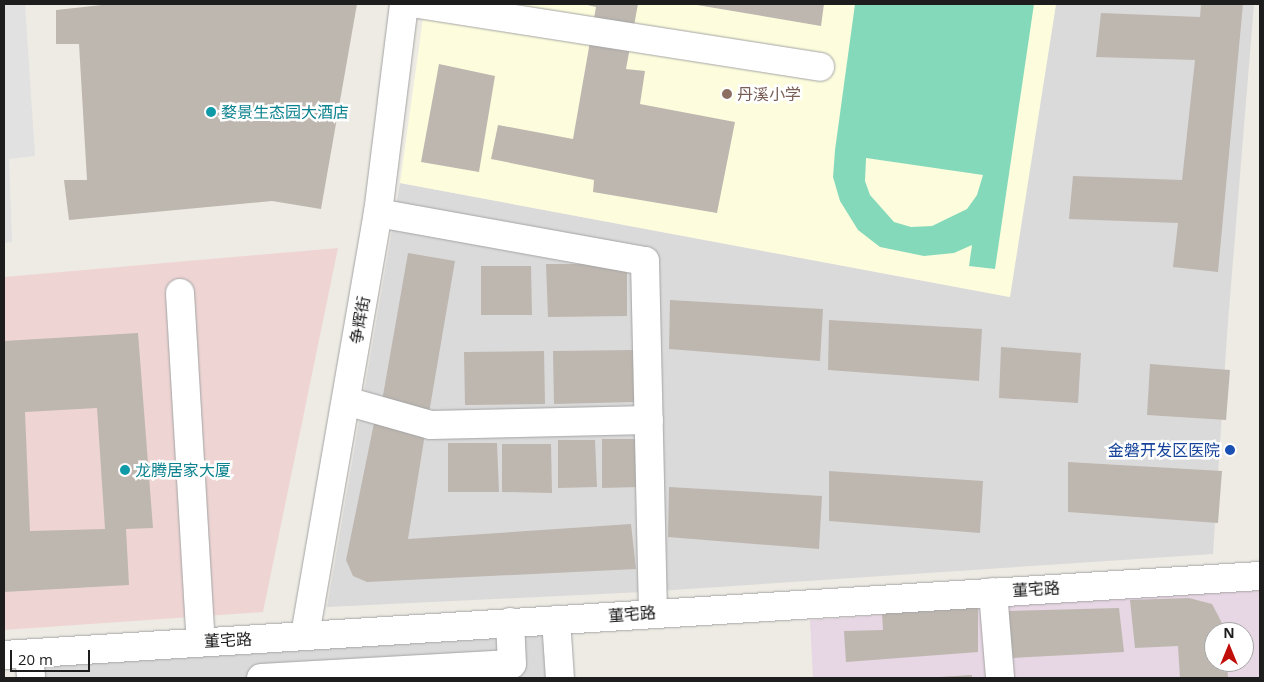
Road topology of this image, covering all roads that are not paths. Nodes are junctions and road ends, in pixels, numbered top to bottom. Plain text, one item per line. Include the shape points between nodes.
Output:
1 (404, 4) edge
2 (419, 4) edge
3 (458, 7) edge
4 (820, 67) dead end
5 (378, 213) junction
6 (180, 293) dead end
7 (346, 401) junction
8 (648, 420) junction
9 (1260, 576) edge
10 (993, 592) junction
11 (653, 612) junction
12 (556, 620) junction
13 (510, 622) junction
14 (305, 635) junction
15 (201, 642) junction
16 (21, 662) edge
17 (327, 676) edge
18 (261, 678) edge
19 (560, 678) edge
20 (1000, 678) edge

1 - 5 street, 争辉街
2 - 3 street
3 - 4 street
5 - 7 street, 争辉街
5 - 8 street via 645,261
6 - 15 street
7 - 8 street via 431,425
7 - 14 street, 争辉街
8 - 11 street
9 - 10 street, 董宅路
10 - 11 street, 董宅路
10 - 20 street
11 - 12 street, 董宅路
12 - 13 street, 董宅路
12 - 19 street
13 - 14 street, 董宅路
13 - 17 street via 512,664
14 - 15 street, 董宅路
15 - 16 street, 董宅路
17 - 18 street

